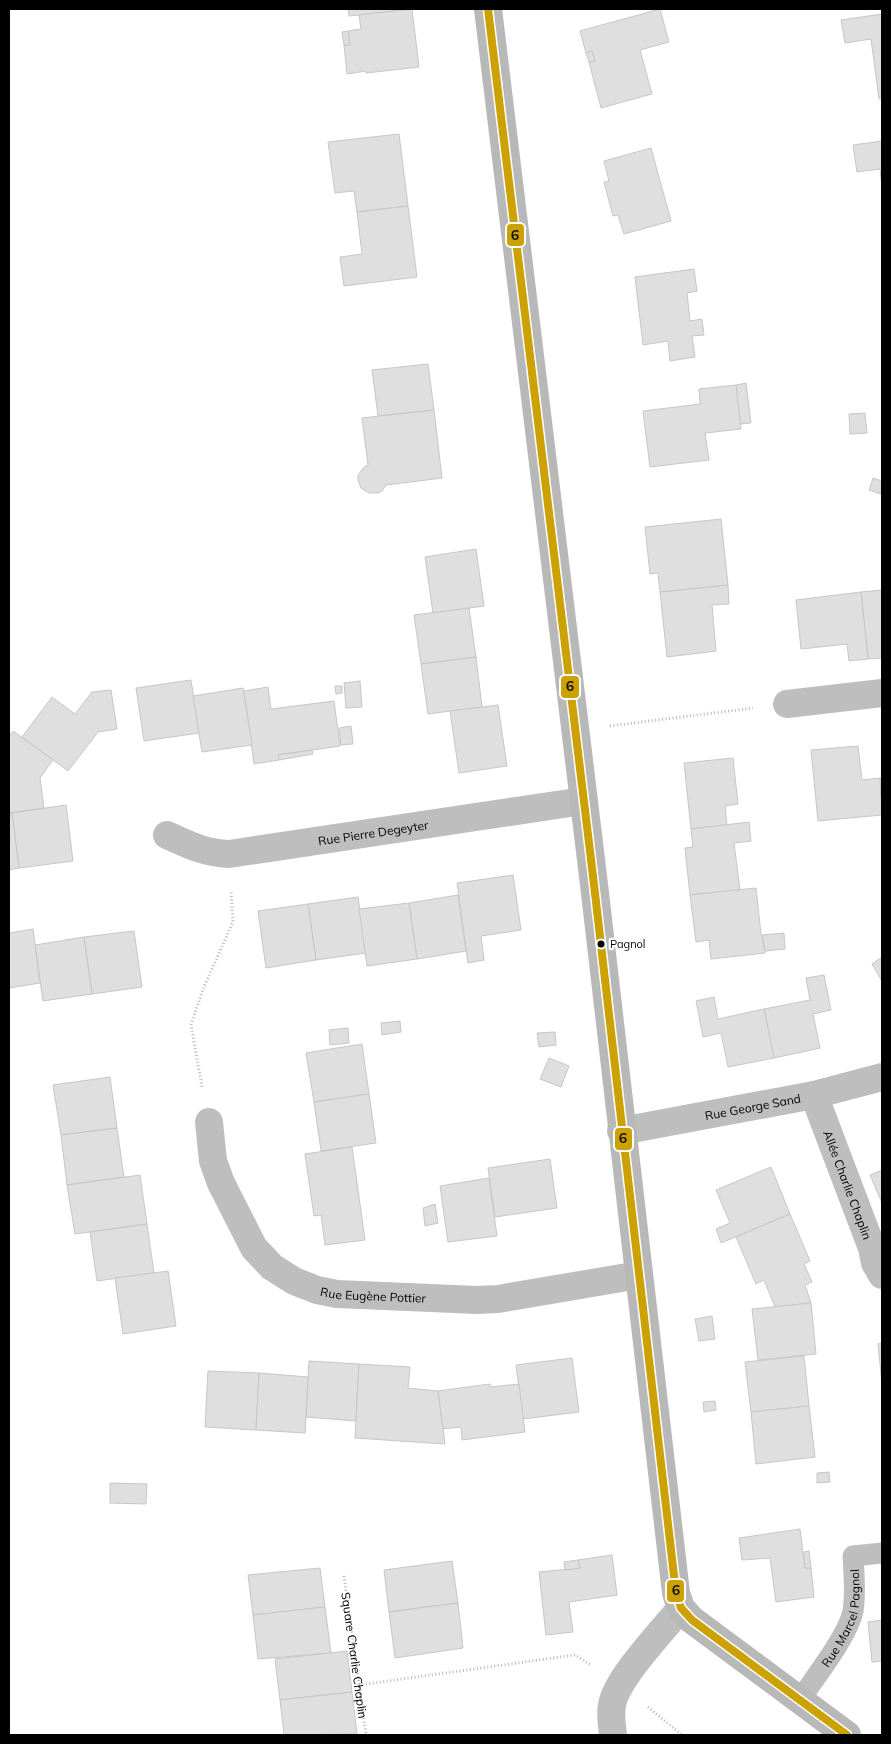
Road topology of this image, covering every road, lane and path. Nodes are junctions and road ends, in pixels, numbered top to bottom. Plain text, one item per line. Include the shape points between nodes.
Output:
1 (488, 9) edge
2 (882, 692) edge
3 (787, 704) joint
4 (575, 730) junction
5 (583, 800) junction
6 (167, 835) dead end
7 (229, 854) junction
8 (882, 1077) edge
9 (814, 1095) junction
10 (209, 1122) joint
11 (621, 1131) junction
12 (639, 1275) junction
13 (882, 1275) edge
14 (882, 1553) edge
15 (344, 1576) dead end
16 (681, 1608) junction
17 (620, 1684) junction
18 (359, 1685) junction
19 (800, 1700) junction
20 (366, 1735) edge
21 (610, 1735) edge
22 (682, 1735) edge
23 (846, 1735) edge

1 - 4 street
2 - 3 street
3 - 4 path
4 - 5 street
5 - 7 street, Rue Pierre Degeyter
5 - 11 street
6 - 7 street, Rue Pierre Degeyter via 204,851
7 - 10 path via 233,922 191,1025
8 - 9 street, Rue George Sand
9 - 11 street, Rue George Sand
9 - 13 street, Allée Charlie Chaplin
10 - 12 street, Rue Eugène Pottier via 213,1161 254,1248 272,1267 317,1290 337,1294 477,1300
11 - 12 street
12 - 16 street via 672,1571
14 - 19 lane, Rue Marcel Pagnol via 853,1556 855,1593 847,1629
15 - 18 path, Square Charlie Chaplin
16 - 17 street
16 - 19 street via 710,1634
17 - 18 path via 575,1655
17 - 21 street via 612,1704
17 - 22 path
18 - 20 path, Square Charlie Chaplin
19 - 23 street

